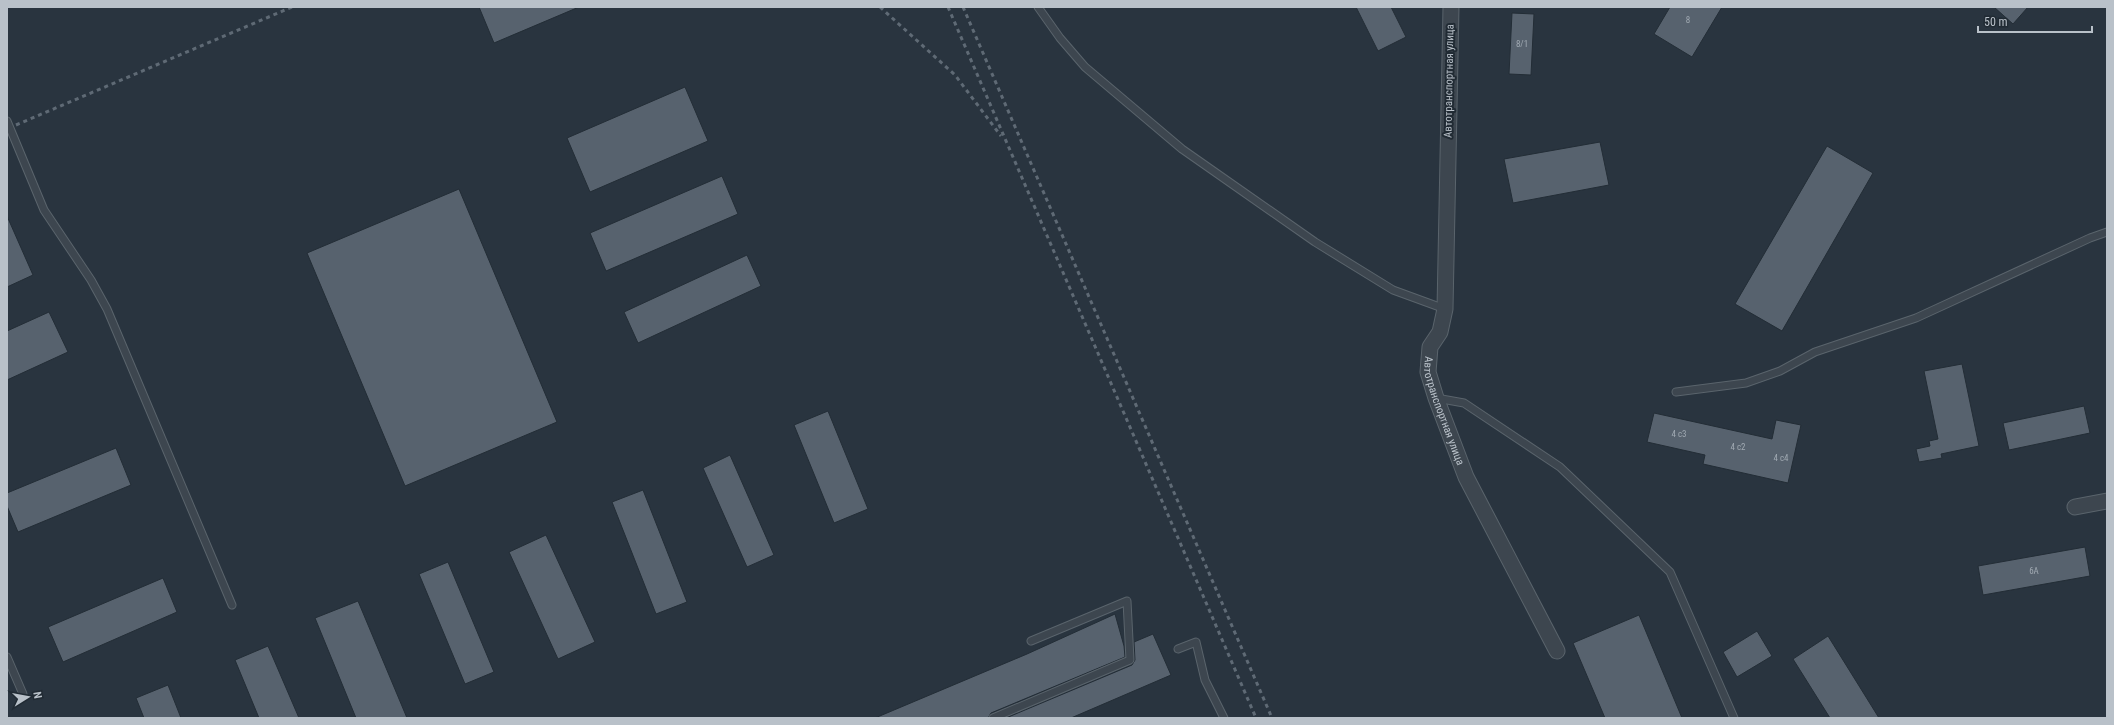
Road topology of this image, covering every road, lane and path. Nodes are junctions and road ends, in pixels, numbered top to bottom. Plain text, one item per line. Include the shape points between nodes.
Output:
1 (1038, 7) edge
2 (1451, 7) edge
3 (7, 121) edge
4 (2107, 232) edge
5 (1445, 309) junction
6 (1676, 392) dead end
7 (1436, 398) junction
8 (2107, 501) edge
9 (2075, 507) dead end
10 (232, 606) dead end
11 (1032, 641) dead end
12 (1178, 649) dead end
13 (1557, 650) dead end
14 (7, 657) edge
15 (23, 694) dead end
16 (993, 718) edge
17 (1224, 718) edge
18 (1734, 718) edge

1 - 5 lane via 1085,67 1182,149 1315,242 1393,290
2 - 5 street, Автотранспортная улица
3 - 10 lane via 44,210 91,280 107,309
4 - 6 lane via 1916,318 1814,352 1780,371 1746,383
5 - 7 street, Автотранспортная улица via 1440,332 1430,347 1428,372
7 - 13 street, Автотранспортная улица via 1466,477
7 - 18 lane via 1464,403 1560,467 1670,572
8 - 9 street
11 - 16 lane via 1127,601 1130,660
12 - 17 lane via 1196,642 1205,680
14 - 15 lane

